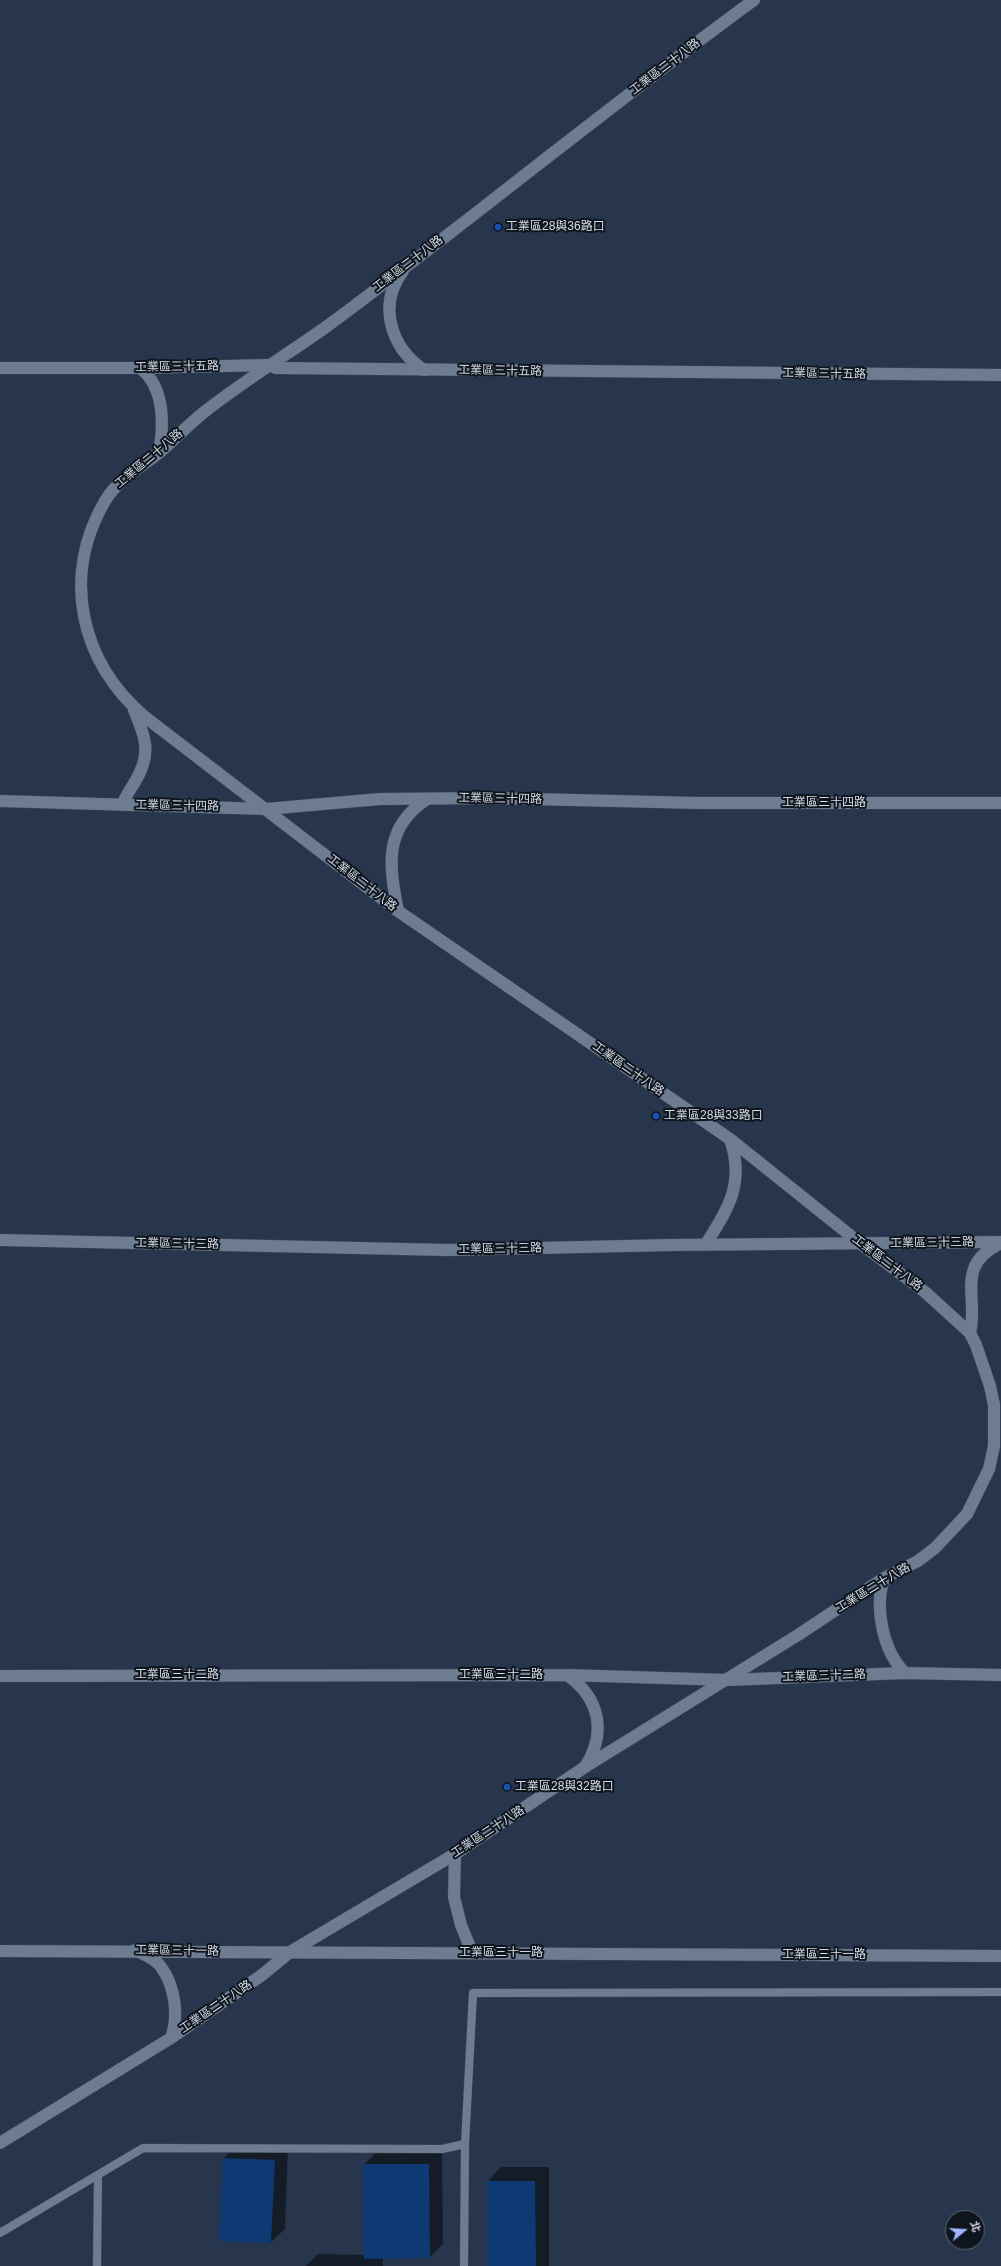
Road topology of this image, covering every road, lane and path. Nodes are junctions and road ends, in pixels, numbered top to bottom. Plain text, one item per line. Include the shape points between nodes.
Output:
1 (754, 0) edge
2 (741, 5) edge
3 (409, 264) junction
4 (269, 365) junction
5 (0, 368) edge
6 (140, 368) junction
7 (424, 370) junction
8 (1001, 375) edge
9 (159, 452) junction
10 (133, 707) junction
11 (427, 799) junction
12 (0, 801) edge
13 (1001, 803) edge
14 (122, 805) junction
15 (266, 809) junction
16 (398, 911) junction
17 (730, 1139) junction
18 (0, 1240) edge
19 (1001, 1242) edge
20 (706, 1244) junction
21 (861, 1244) junction
22 (970, 1333) junction
23 (884, 1578) junction
24 (905, 1674) junction
25 (567, 1675) junction
26 (1001, 1675) edge
27 (0, 1676) edge
28 (728, 1680) junction
29 (585, 1768) junction
30 (455, 1854) junction
31 (135, 1950) junction
32 (0, 1951) edge
33 (290, 1952) junction
34 (472, 1952) junction
35 (1001, 1956) edge
36 (1001, 1992) edge
37 (170, 2038) junction
38 (0, 2143) edge
39 (464, 2144) junction
40 (98, 2176) junction
41 (0, 2233) edge
42 (98, 2266) edge
43 (464, 2266) edge

1 - 2 street, 工業區二十八路
2 - 3 street, 工業區二十八路
3 - 4 street, 工業區二十八路 via 327,326
3 - 7 street via 392,294 390,318 397,342 404,353
4 - 6 street, 工業區三十五路
4 - 7 street, 工業區三十五路 via 276,368
4 - 9 street, 工業區二十八路 via 203,413
5 - 6 street, 工業區三十五路
6 - 9 street via 147,374 158,396 162,425
7 - 8 street, 工業區三十五路
9 - 10 street, 工業區二十八路 via 116,484 105,500 90,531 82,566 81,600 90,640 108,676
10 - 14 street via 145,736 146,747 144,763
10 - 15 street, 工業區二十八路
11 - 13 street, 工業區三十四路 via 699,803
11 - 15 street, 工業區三十四路 via 380,799
11 - 16 street via 413,808 404,819 391,849 392,880
12 - 14 street, 工業區三十四路
14 - 15 street, 工業區三十四路
15 - 16 street, 工業區二十八路
16 - 17 street, 工業區二十八路
17 - 20 street via 737,1170 734,1190 722,1219
17 - 21 street, 工業區二十八路
18 - 20 street, 工業區三十三路 via 447,1250
19 - 21 street, 工業區三十三路
19 - 22 street via 983,1255 973,1272 970,1297 973,1320
20 - 21 street, 工業區三十三路
21 - 22 street, 工業區二十八路 via 926,1292
22 - 23 street, 工業區二十八路 via 985,1367 994,1405 994,1446 989,1469 967,1514 952,1531 918,1561
23 - 24 street via 881,1600 885,1639 889,1652
23 - 28 street, 工業區二十八路
24 - 26 street, 工業區三十二路
24 - 28 street, 工業區三十二路
25 - 27 street, 工業區三十二路
25 - 28 street, 工業區三十二路
25 - 29 street via 580,1684 587,1693 597,1717 596,1742
28 - 29 street, 工業區二十八路
29 - 30 street, 工業區二十八路
30 - 33 street, 工業區二十八路
30 - 34 street via 454,1897 460,1925
31 - 32 street, 工業區三十一路
31 - 33 street, 工業區三十一路
31 - 37 street via 161,1966 168,1980 176,2015
33 - 34 street, 工業區三十一路
33 - 37 street, 工業區二十八路 via 262,1975
34 - 35 street, 工業區三十一路
36 - 39 lane via 473,1993
37 - 38 street, 工業區二十八路
39 - 40 lane via 442,2149 143,2148
39 - 43 lane
40 - 41 lane
40 - 42 lane

